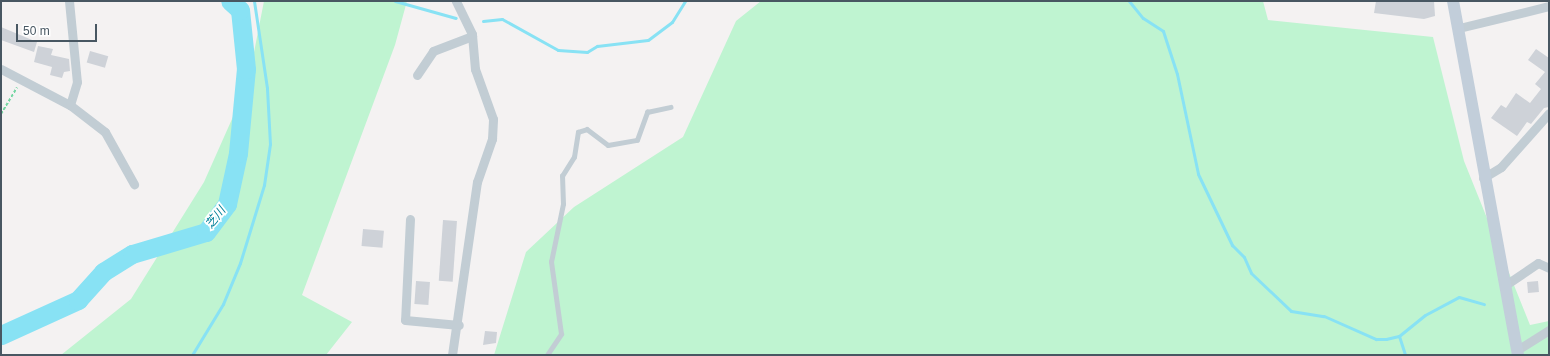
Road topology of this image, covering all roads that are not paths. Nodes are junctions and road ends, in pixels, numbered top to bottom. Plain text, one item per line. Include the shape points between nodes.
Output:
1 (69, 1) edge
2 (456, 1) edge
3 (1454, 1) edge
4 (1549, 6) edge
5 (1459, 28) junction
6 (472, 36) junction
7 (1, 70) edge
8 (417, 75) dead end
9 (70, 105) junction
10 (670, 107) dead end
11 (1549, 113) edge
12 (1483, 178) junction
13 (134, 184) dead end
14 (410, 219) dead end
15 (1549, 268) edge
16 (1504, 286) junction
17 (459, 325) junction
18 (1549, 330) edge
19 (1517, 353) edge
20 (452, 355) edge
21 (547, 355) edge

1 - 9 street via 77,82
2 - 6 street via 466,15
3 - 5 street
4 - 5 street
5 - 12 street
6 - 8 street via 433,51
6 - 17 street via 475,69 493,119 492,139 477,182
7 - 9 street
9 - 13 street via 105,132
10 - 21 lane via 647,112 637,140 608,145 587,129 578,132 574,157 562,176 563,204 551,262 561,334
11 - 12 street via 1501,167
12 - 16 street
14 - 17 street via 405,320
15 - 16 street via 1538,263
16 - 19 street
17 - 20 street
18 - 19 street

